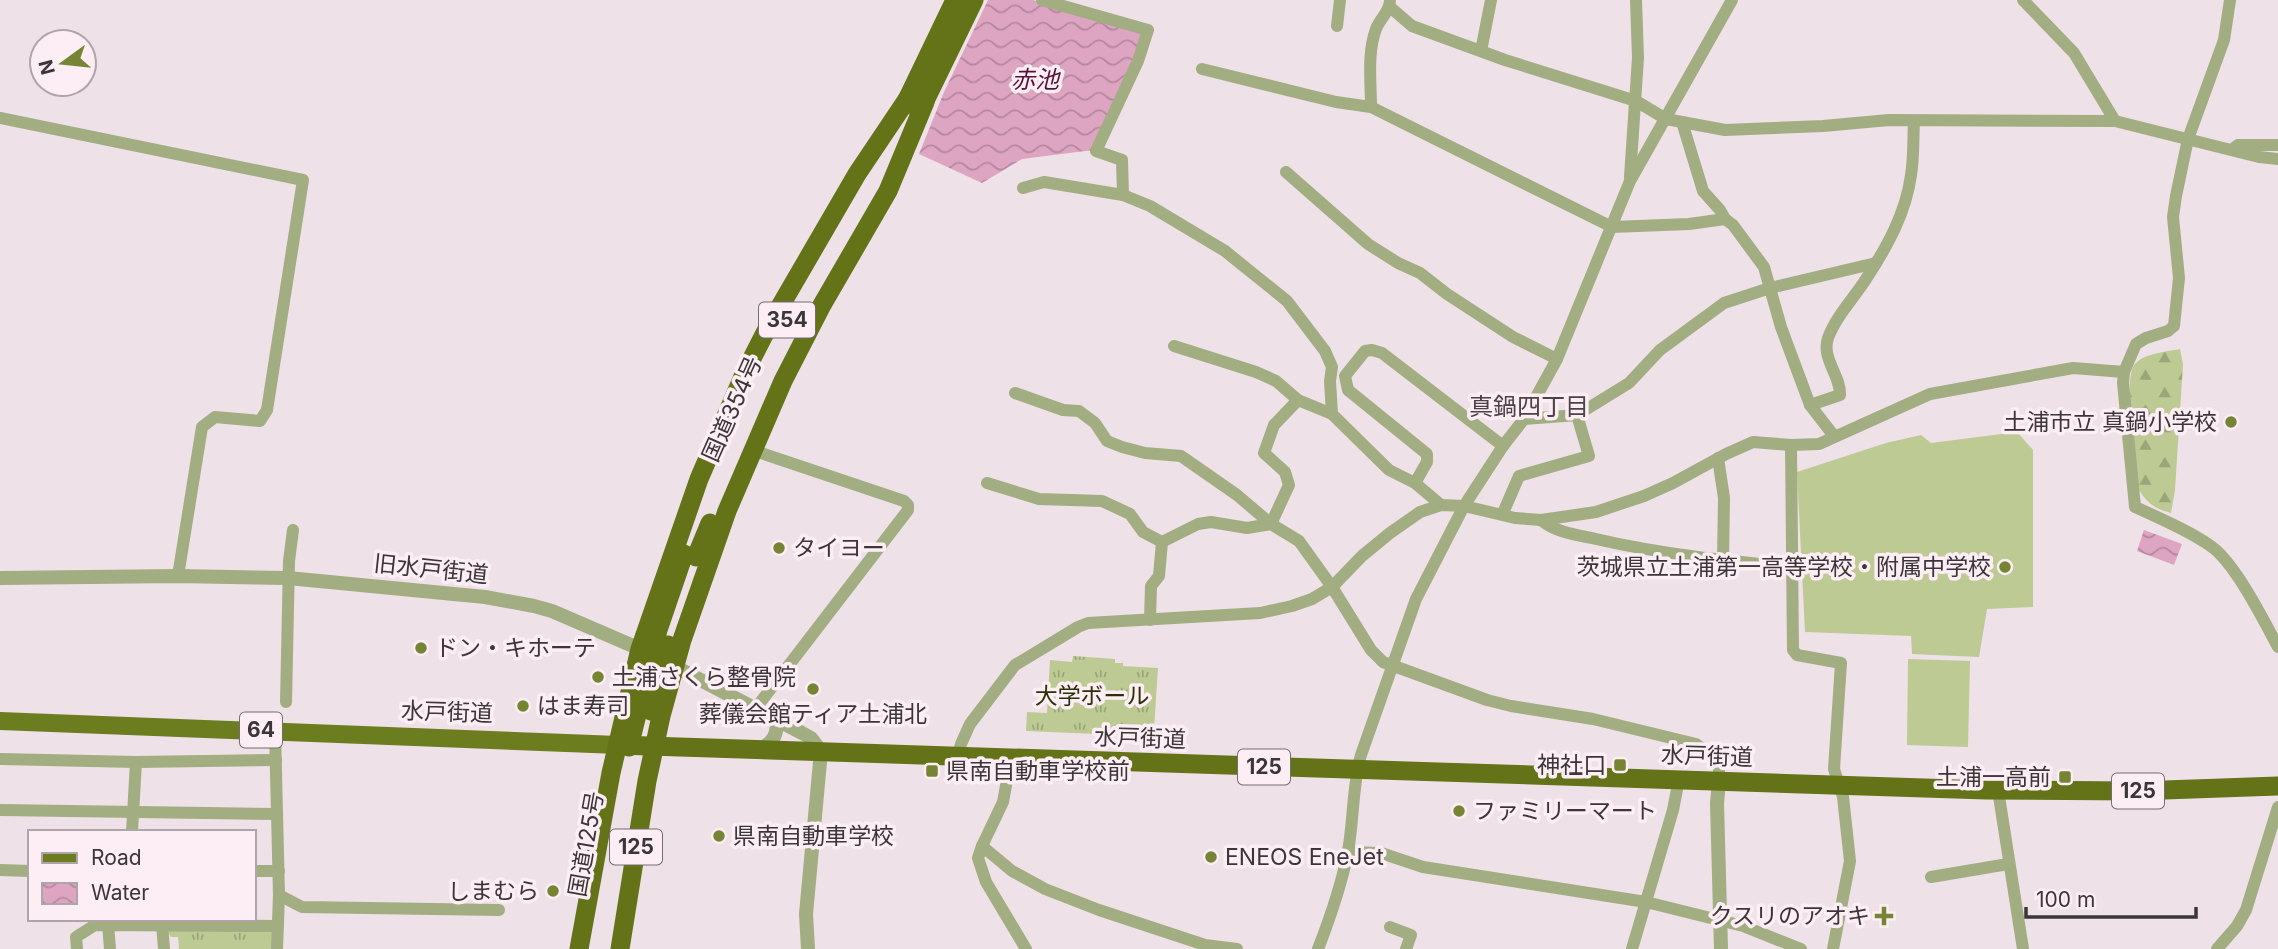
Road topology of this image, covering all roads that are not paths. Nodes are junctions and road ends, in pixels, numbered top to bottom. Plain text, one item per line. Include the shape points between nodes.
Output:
1 (955, 0) edge
2 (974, 0) edge
3 (1042, 0) edge
4 (1340, 0) edge
5 (1491, 0) edge
6 (1636, 0) edge
7 (1732, 0) edge
8 (2023, 0) edge
9 (2231, 0) edge
10 (1390, 4) edge
11 (1337, 26) dead end
12 (1481, 51) junction
13 (1202, 69) dead end
14 (918, 99) junction
15 (1636, 101) junction
16 (1371, 107) junction
17 (0, 118) edge
18 (1666, 119) junction
19 (1914, 121) junction
20 (2115, 121) junction
21 (1682, 122) junction
22 (2188, 139) junction
23 (2278, 145) edge
24 (2233, 149) junction
25 (2278, 159) edge
26 (1286, 172) dead end
27 (1630, 181) junction
28 (1023, 188) dead end
29 (1123, 195) junction
30 (1725, 219) junction
31 (1612, 227) junction
32 (1876, 263) junction
33 (1770, 288) junction
34 (1174, 346) dead end
35 (1557, 359) junction
36 (2123, 372) junction
37 (1015, 393) dead end
38 (1298, 400) junction
39 (1810, 405) junction
40 (1332, 414) junction
41 (1577, 415) junction
42 (1524, 419) junction
43 (1834, 436) junction
44 (1791, 445) junction
45 (1503, 446) junction
46 (752, 450) junction
47 (1718, 458) junction
48 (987, 483) dead end
49 (1415, 483) junction
50 (1441, 505) junction
51 (1464, 506) junction
52 (1503, 513) junction
53 (1541, 520) junction
54 (1271, 524) junction
55 (293, 530) dead end
56 (1162, 542) junction
57 (1723, 561) junction
58 (1793, 568) junction
59 (178, 576) junction
60 (0, 578) edge
61 (288, 578) junction
62 (1332, 587) junction
63 (1150, 620) junction
64 (2278, 648) edge
65 (640, 649) junction
66 (675, 667) junction
67 (1393, 667) junction
68 (286, 702) dead end
69 (755, 708) junction
70 (777, 720) junction
71 (0, 721) edge
72 (275, 731) junction
73 (636, 746) junction
74 (760, 749) junction
75 (821, 751) junction
76 (958, 756) junction
77 (1011, 758) junction
78 (0, 759) edge
79 (276, 761) junction
80 (136, 762) junction
81 (1357, 769) junction
82 (1679, 779) junction
83 (1719, 782) junction
84 (1839, 786) junction
85 (2278, 786) edge
86 (1998, 790) junction
87 (2278, 807) edge
88 (0, 810) edge
89 (133, 813) junction
90 (277, 814) junction
91 (132, 830) edge
92 (982, 846) junction
93 (1348, 852) junction
94 (615, 854) junction
95 (2008, 864) junction
96 (0, 870) edge
97 (28, 871) edge
98 (256, 871) edge
99 (279, 871) junction
100 (1931, 877) dead end
101 (279, 895) junction
102 (1646, 902) junction
103 (499, 911) dead end
104 (129, 921) edge
105 (1721, 922) junction
106 (108, 924) junction
107 (162, 924) junction
108 (278, 926) junction
109 (1390, 927) dead end
110 (77, 949) edge
111 (110, 949) edge
112 (164, 949) edge
113 (277, 949) edge
114 (579, 949) edge
115 (593, 949) edge
116 (607, 949) edge
117 (620, 949) edge
118 (808, 949) edge
119 (1026, 949) edge
120 (1237, 949) edge
121 (1318, 949) edge
122 (1406, 949) edge
123 (1632, 949) edge
124 (1721, 949) edge
125 (1801, 949) edge
126 (1833, 949) edge
127 (2023, 949) edge
128 (2217, 949) edge

1 - 14 highway, 国道354号 / 354
2 - 14 highway, 国道354号 / 354
3 - 29 street via 1148,30 1096,150 1122,160
4 - 11 street
5 - 12 street
6 - 15 street
7 - 18 street
8 - 20 street via 2074,53
9 - 22 street via 2224,40
10 - 12 street via 1412,26
10 - 16 street via 1376,28 1371,54
12 - 15 street
13 - 16 street
14 - 46 highway via 888,191 822,305
14 - 65 highway via 857,174 745,372 699,479
14 - 73 highway, 国道354号 / 354, bridge via 814,269 757,376 718,464 690,555 658,630
15 - 18 street
15 - 27 street
16 - 31 street
17 - 59 street via 303,180 267,410 260,421 215,417 202,427
18 - 21 street
18 - 27 street
19 - 20 street
19 - 21 street via 1724,130
19 - 32 street via 1908,191 1897,226
20 - 22 street
21 - 30 street via 1703,191
22 - 24 street
22 - 36 street via 2173,217 2179,278 2174,326 2136,344
23 - 24 street via 2238,145
24 - 25 street
26 - 35 street via 1368,244 1420,273 1513,337
27 - 31 street
28 - 29 street via 1044,182
29 - 40 street via 1225,251 1287,301 1332,367
30 - 31 street
30 - 33 street via 1764,267
31 - 35 street
32 - 33 street
32 - 39 street via 1827,340 1840,395
33 - 39 street
33 - 41 street via 1724,303 1660,350 1629,383
34 - 38 street via 1256,372 1276,381
35 - 42 street
36 - 43 street via 2073,368 1930,394
36 - 64 street via 2135,507 2216,550 2233,570
37 - 54 street via 1079,411 1095,423 1107,441 1122,447 1181,456
38 - 40 street
38 - 54 street via 1274,425 1264,453 1285,472 1289,485
39 - 43 street
40 - 49 street via 1389,470
41 - 42 street
41 - 52 street via 1588,456 1519,476
42 - 45 street
43 - 44 street via 1819,444
44 - 47 street via 1754,442
44 - 58 street
45 - 49 street via 1382,354 1365,351 1345,376 1348,390 1427,454
45 - 51 street
46 - 66 highway
46 - 69 street via 908,505
47 - 53 street via 1644,496 1596,512
47 - 57 street via 1724,498
48 - 56 street via 1039,499 1102,501 1130,513 1143,532
49 - 50 street
50 - 51 street
50 - 62 street via 1420,512 1390,533
51 - 52 street
51 - 67 street via 1416,599
52 - 53 street
53 - 57 street via 1564,532 1641,550
54 - 56 street via 1247,528 1210,522
54 - 62 street via 1299,541
55 - 61 street
56 - 63 street via 1159,576 1151,586
57 - 58 street
58 - 84 street via 1793,650 1797,655 1841,663 1834,769
59 - 60 street, 旧水戸街道
59 - 61 street, 旧水戸街道
61 - 65 street, 旧水戸街道 via 534,606
61 - 68 street
62 - 63 street via 1312,599 1260,613
62 - 67 street via 1371,650
63 - 76 street via 1088,622 1021,660 970,724
65 - 66 street, 旧水戸街道
65 - 73 highway
66 - 69 street, 旧水戸街道
66 - 73 highway
67 - 81 street
67 - 83 street via 1499,703 1696,744 1714,757
69 - 70 street, 旧水戸街道
70 - 74 street via 774,739
70 - 75 street, 旧水戸街道 via 811,738
71 - 72 main road, 水戸街道 / 64
72 - 73 main road, 水戸街道 / 64
72 - 79 street
73 - 74 highway, 水戸街道 / 125
73 - 94 highway, 国道125号 / 125
73 - 114 highway, 125 via 594,861
73 - 117 highway, 125
74 - 75 highway, 水戸街道 / 125
75 - 76 highway, 水戸街道 / 125
75 - 118 street via 806,914
76 - 77 highway, 水戸街道 / 125
77 - 81 highway, 水戸街道 / 125
77 - 92 street via 1003,802
78 - 80 street
79 - 80 street
79 - 90 street
80 - 89 street
81 - 82 highway, 水戸街道 / 125
81 - 93 street
82 - 83 highway, 水戸街道 / 125
82 - 102 street
83 - 84 highway, 水戸街道 / 125
83 - 105 street
84 - 86 highway, 水戸街道 / 125
84 - 126 street via 1850,861
85 - 86 highway, 水戸街道 / 125
86 - 95 street
87 - 128 street via 2246,910
88 - 89 street
89 - 90 street
89 - 91 street
90 - 99 street
92 - 119 street via 978,858 986,882
92 - 120 street via 1012,871 1045,889 1205,945
93 - 102 street via 1381,853 1423,867
93 - 121 street
94 - 115 highway, 国道125号 / 125
94 - 116 highway, 国道125号 / 125
95 - 100 street
95 - 127 street
96 - 97 street
98 - 99 street
99 - 101 street
101 - 103 street via 302,907
101 - 108 street
102 - 105 street
102 - 123 street
104 - 106 street
104 - 107 street
105 - 124 street
105 - 125 street
106 - 110 street via 94,925 76,937
106 - 111 street
107 - 108 street
107 - 112 street
108 - 113 street
109 - 122 street via 1411,934

